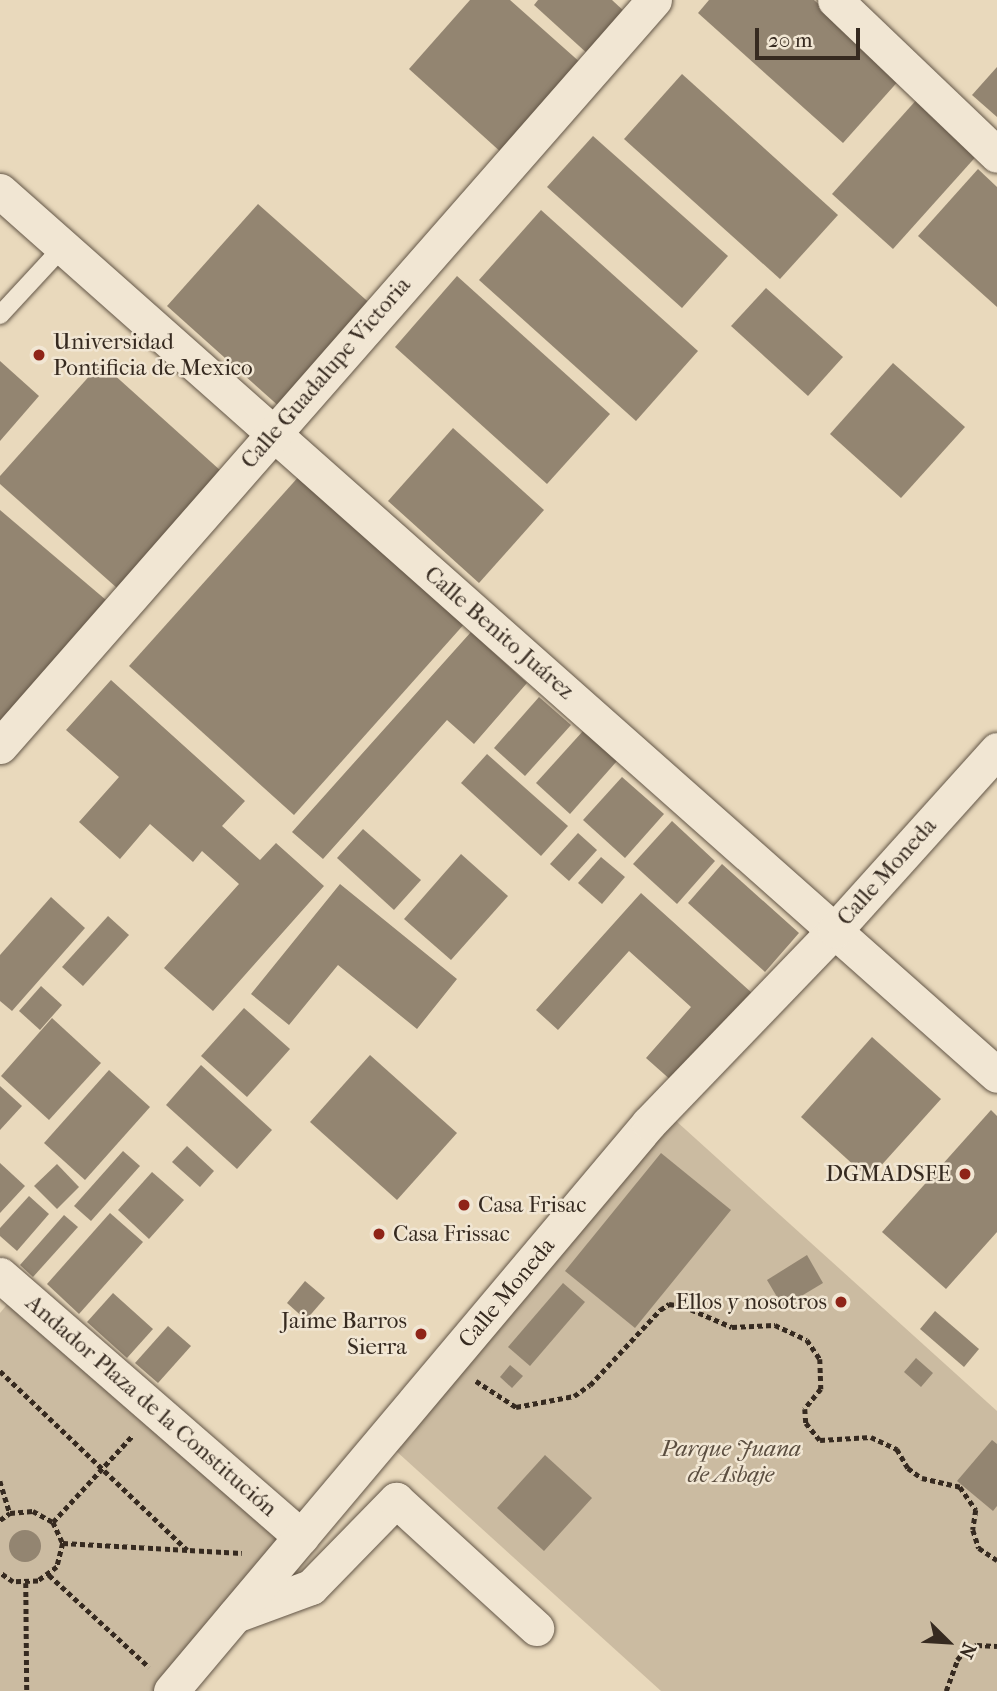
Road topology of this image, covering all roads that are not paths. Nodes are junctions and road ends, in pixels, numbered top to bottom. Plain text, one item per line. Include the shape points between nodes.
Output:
1 (654, 0) edge
2 (835, 0) edge
3 (997, 155) edge
4 (0, 191) edge
5 (63, 247) junction
6 (0, 314) edge
7 (273, 434) junction
8 (0, 746) edge
9 (997, 750) edge
10 (835, 930) junction
11 (997, 1075) edge
12 (0, 1275) edge
13 (293, 1546) junction
14 (231, 1617) junction
15 (536, 1628) dead end
16 (172, 1690) edge

1 - 7 street, Calle Guadalupe Victoria
2 - 3 street
4 - 5 street, Calle Benito Juárez
5 - 6 lane
5 - 7 street, Calle Benito Juárez
7 - 8 street, Calle Guadalupe Victoria
7 - 10 street, Calle Benito Juárez
9 - 10 street, Calle Moneda
10 - 11 street, Calle Benito Juárez
10 - 13 street, Calle Moneda via 649,1123
12 - 13 street, Andador Plaza de la Constitución via 155,1410
13 - 14 street, Calle Moneda
14 - 15 street via 311,1587 396,1500
14 - 16 street, Calle Moneda

